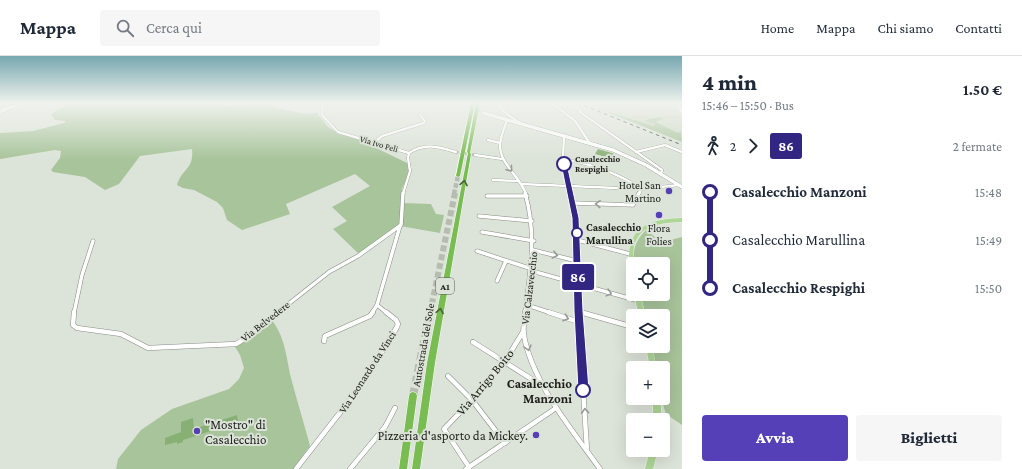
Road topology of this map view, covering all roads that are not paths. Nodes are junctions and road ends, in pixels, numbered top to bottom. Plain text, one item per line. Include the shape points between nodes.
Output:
1 (328, 122) edge
2 (425, 122) edge
3 (469, 122) edge
4 (475, 122) edge
5 (507, 122) edge
6 (515, 122) edge
7 (519, 122) edge
8 (576, 122) edge
9 (594, 122) edge
10 (523, 125) junction
11 (490, 136) dead end
12 (564, 136) junction
13 (375, 142) junction
14 (589, 142) junction
15 (500, 143) junction
16 (456, 152) tunnel mouth
17 (636, 152) junction
18 (682, 152) edge
19 (409, 153) junction
20 (489, 153) dead end
21 (471, 154) junction
22 (489, 157) junction
23 (502, 159) junction
24 (563, 159) junction
25 (655, 165) junction
26 (651, 168) junction
27 (661, 174) junction
28 (458, 176) tunnel mouth
29 (493, 180) dead end
30 (520, 182) junction
31 (568, 186) junction
32 (681, 186) edge
33 (640, 189) junction
34 (486, 196) dead end
35 (527, 196) junction
36 (573, 203) junction
37 (479, 216) dead end
38 (682, 220) edge
39 (532, 221) junction
40 (401, 225) junction
41 (482, 232) dead end
42 (577, 240) junction
43 (93, 241) dead end
44 (534, 241) junction
45 (533, 250) junction
46 (477, 251) dead end
47 (630, 254) junction
48 (630, 257) edge
49 (506, 260) junction
50 (577, 261) junction
51 (532, 270) junction
52 (496, 281) dead end
53 (578, 285) junction
54 (626, 298) edge
55 (639, 301) edge
56 (377, 305) junction
57 (527, 305) junction
58 (641, 309) edge
59 (578, 311) junction
60 (579, 322) junction
61 (626, 325) edge
62 (523, 332) junction
63 (324, 341) dead end
64 (473, 342) dead end
65 (505, 361) junction
66 (448, 376) dead end
67 (542, 385) junction
68 (413, 396) tunnel mouth
69 (472, 400) junction
70 (395, 408) dead end
71 (556, 408) junction
72 (505, 443) junction
73 (587, 450) junction
74 (652, 457) edge
75 (468, 468) edge
76 (599, 468) edge
77 (296, 469) edge
78 (350, 469) edge
79 (403, 469) edge
80 (416, 469) edge
81 (649, 469) edge

1 - 13 street, Via Ivo Peli via 338,132
2 - 13 street via 382,136
3 - 28 highway
4 - 21 highway, Autostrada del Sole / A1
5 - 15 street
6 - 10 main road
7 - 10 street
8 - 14 street
9 - 17 street
10 - 12 main road
11 - 15 street via 489,140
12 - 14 main road
12 - 24 street
13 - 19 street, Via Ivo Peli
14 - 26 main road
15 - 23 street
16 - 19 street via 432,145 416,148
17 - 18 street via 665,145
17 - 25 street
19 - 40 street via 410,171 403,189
20 - 22 street
21 - 22 street
80 -> 21 highway, Autostrada del Sole / A1 via 431,363
22 - 23 street
23 -> 30 street, Via Calzavecchio
24 - 31 street
24 - 33 street via 588,163 604,169
25 - 26 street
25 - 27 street via 662,170
26 - 27 main road
27 - 32 main road
29 - 30 street
30 - 31 street
30 - 35 street, Via Calzavecchio
31 - 33 street
31 - 36 street
32 - 33 street
33 -> 36 street via 633,205
34 - 35 street
35 - 39 street, Via Calzavecchio
36 - 42 street
37 - 39 street
38 - 47 main road via 658,222 643,229 632,243
39 - 44 street, Via Calzavecchio
40 - 43 street, Via Belvedere via 358,256 329,272 236,344 193,347 148,348 121,334 81,329 73,325 82,275
40 - 56 street
41 - 44 street
42 - 47 street
42 - 50 street
44 - 45 street, Via Calzavecchio
45 -> 50 street
45 - 51 street, Via Calzavecchio
46 - 49 street
47 - 48 main road
49 - 51 street
49 - 52 street
50 - 53 street
51 - 53 street
51 - 57 street, Via Calzavecchio
53 -> 54 street
53 - 59 street
55 - 58 main road
56 - 63 street via 370,316 325,336
56 - 77 street, Via Leonardo da Vinci via 398,322 389,342 360,387
57 -> 60 street
57 - 62 street, Via Calzavecchio
59 - 60 street
59 - 61 street
73 -> 60 street
62 - 65 street, Via Arrigo Boito
62 -> 67 street, Via Calzavecchio
64 - 65 street
65 - 67 street
65 - 69 street, Via Arrigo Boito
66 - 69 street
67 - 71 street, Via Calzavecchio
68 - 79 highway, Autostrada del Sole
69 - 72 street
69 - 75 street, Via Arrigo Boito via 444,429
70 - 78 street via 385,427
71 - 72 street
71 - 73 street, Via Calzavecchio
72 - 75 street
73 - 76 street, Via Calzavecchio
74 - 81 main road

